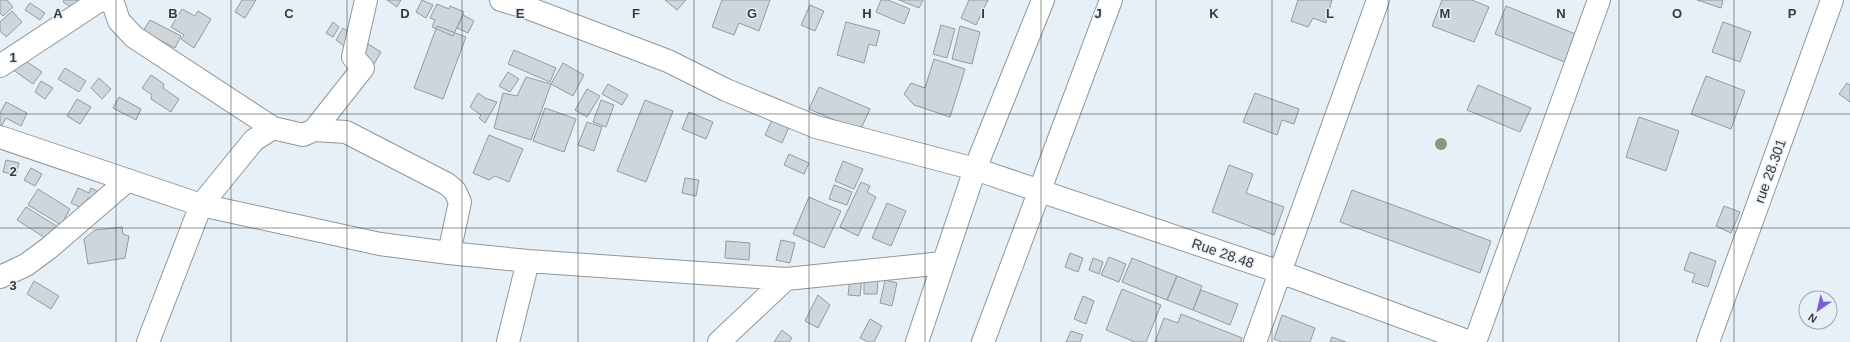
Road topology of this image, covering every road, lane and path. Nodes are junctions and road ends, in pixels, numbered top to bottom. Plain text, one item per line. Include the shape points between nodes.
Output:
1 (103, 0) edge
2 (112, 0) edge
3 (366, 0) edge
4 (501, 0) edge
5 (1043, 0) edge
6 (1111, 0) edge
7 (1378, 0) edge
8 (1599, 0) edge
9 (1832, 0) edge
10 (0, 66) edge
11 (273, 128) junction
12 (314, 130) junction
13 (0, 136) edge
14 (975, 169) junction
15 (128, 180) junction
16 (1040, 191) junction
17 (201, 204) junction
18 (450, 253) junction
19 (528, 261) junction
20 (943, 263) junction
21 (1280, 272) junction
22 (0, 277) edge
23 (786, 279) junction
24 (148, 342) edge
25 (508, 342) edge
26 (719, 342) edge
27 (917, 342) edge
28 (983, 342) edge
29 (1255, 342) edge
30 (1470, 342) edge
31 (1475, 342) edge
32 (1708, 342) edge

1 - 10 street
2 - 11 street via 119,20 134,37
3 - 12 street via 354,57 363,68
4 - 14 street, Rue 28.48 via 668,61 726,90 816,127
5 - 14 street
6 - 16 street
7 - 21 street
8 - 31 street
9 - 32 street, rue 28.301
11 - 12 street via 303,135
11 - 17 street via 254,140
12 - 18 street via 346,132 448,184 460,202
13 - 15 street
14 - 16 street, Rue 28.48
14 - 20 street
15 - 17 street
15 - 22 street via 49,248 26,265
16 - 21 street, Rue 28.48
16 - 28 street
17 - 18 street via 380,244
17 - 24 street
18 - 19 street
19 - 23 street
19 - 25 street
20 - 23 street
20 - 27 street
21 - 29 street
21 - 30 street, Rue 28.48
23 - 26 street

